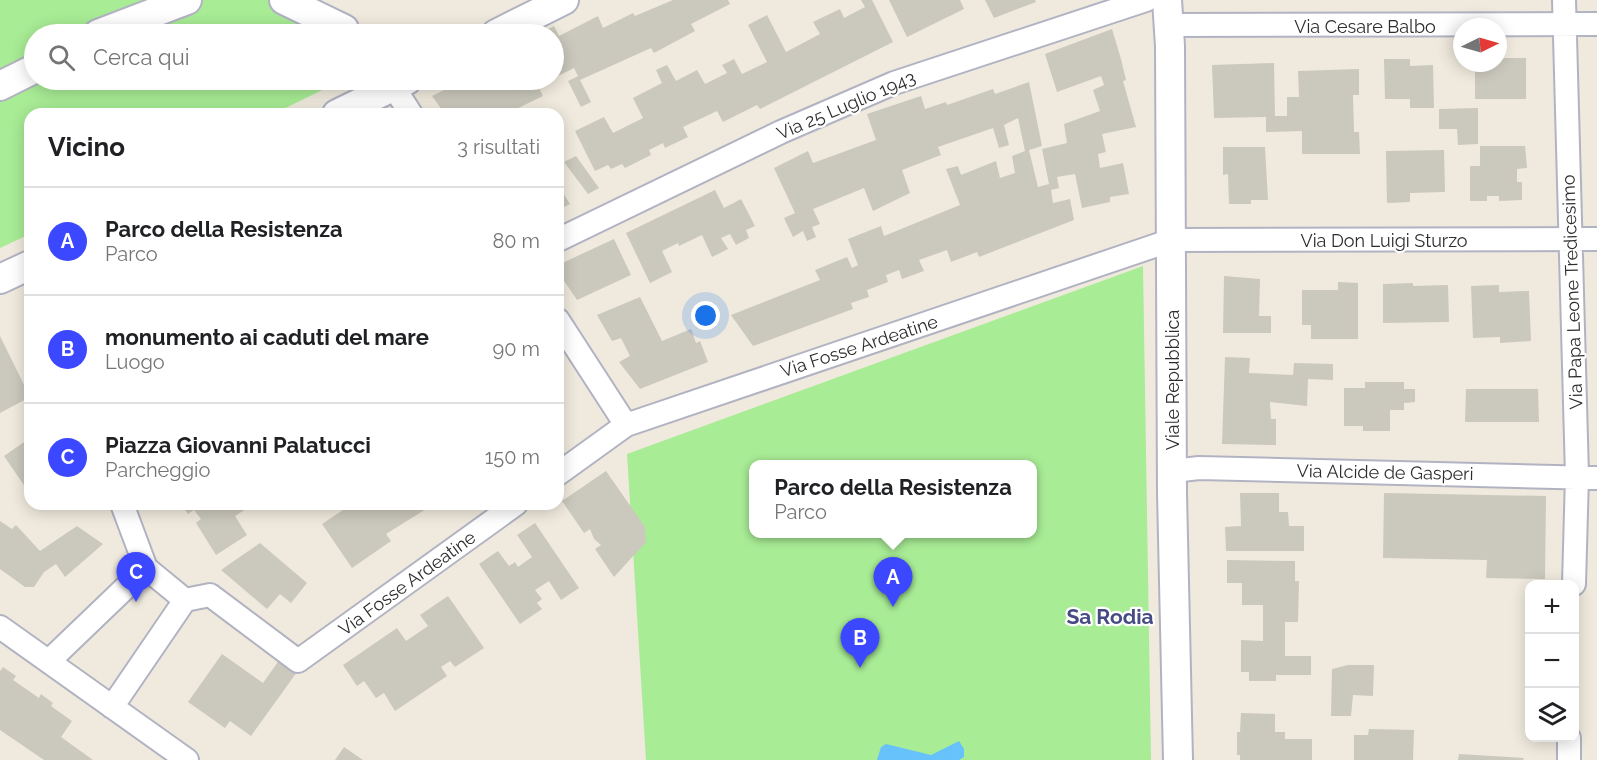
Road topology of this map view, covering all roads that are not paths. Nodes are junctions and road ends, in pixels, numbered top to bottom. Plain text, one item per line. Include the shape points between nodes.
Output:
1 (135, 0) edge
2 (187, 0) edge
3 (284, 0) edge
4 (316, 0) edge
5 (564, 0) edge
6 (1146, 0) edge
7 (1564, 0) edge
8 (1168, 13) edge
9 (111, 24) edge
10 (123, 24) edge
11 (331, 24) edge
12 (339, 24) edge
13 (516, 24) edge
14 (1597, 24) edge
15 (1565, 26) junction
16 (24, 74) edge
17 (0, 86) edge
18 (381, 90) edge
19 (400, 90) edge
20 (348, 108) edge
21 (408, 108) edge
22 (564, 237) edge
23 (1597, 239) edge
24 (1172, 240) junction
25 (1570, 240) junction
26 (24, 268) edge
27 (0, 279) edge
28 (564, 329) edge
29 (626, 425) junction
30 (564, 470) edge
31 (1173, 471) junction
32 (1587, 477) edge
33 (124, 510) edge
34 (508, 510) edge
35 (146, 568) junction
36 (1575, 580) edge
37 (184, 600) junction
38 (0, 627) edge
39 (49, 661) junction
40 (112, 707) junction
41 (1569, 742) edge
42 (187, 760) edge
43 (1178, 760) edge
44 (1569, 760) edge

1 - 9 street
2 - 10 street
3 - 11 street
4 - 12 street
5 - 13 street
6 - 22 street, Via 25 Luglio 1943 via 894,83 781,132
7 - 15 street, Via Papa Leone Tredicesimo
8 - 15 street, Via Cesare Balbo
8 - 24 street, Viale Repubblica
14 - 15 street, Via Cesare Balbo
15 - 25 street, Via Papa Leone Tredicesimo
16 - 17 street
18 - 20 street
19 - 21 street
23 - 25 street, Via Don Luigi Sturzo
24 - 25 street, Via Don Luigi Sturzo
24 - 29 street, Via Fosse Ardeatine
24 - 31 street, Viale Repubblica
25 - 32 street, Via Papa Leone Tredicesimo
26 - 27 street
28 - 29 street
29 - 30 street, Via Fosse Ardeatine
31 - 32 street, Via Alcide de Gasperi via 1199,468
31 - 43 street, Viale Repubblica
32 - 36 street, Via Papa Leone Tredicesimo
33 - 35 street
34 - 37 street, Via Fosse Ardeatine via 298,661 210,595
35 - 37 street
35 - 39 street
37 - 40 street
38 - 39 street
39 - 40 street
40 - 42 street
41 - 44 street

